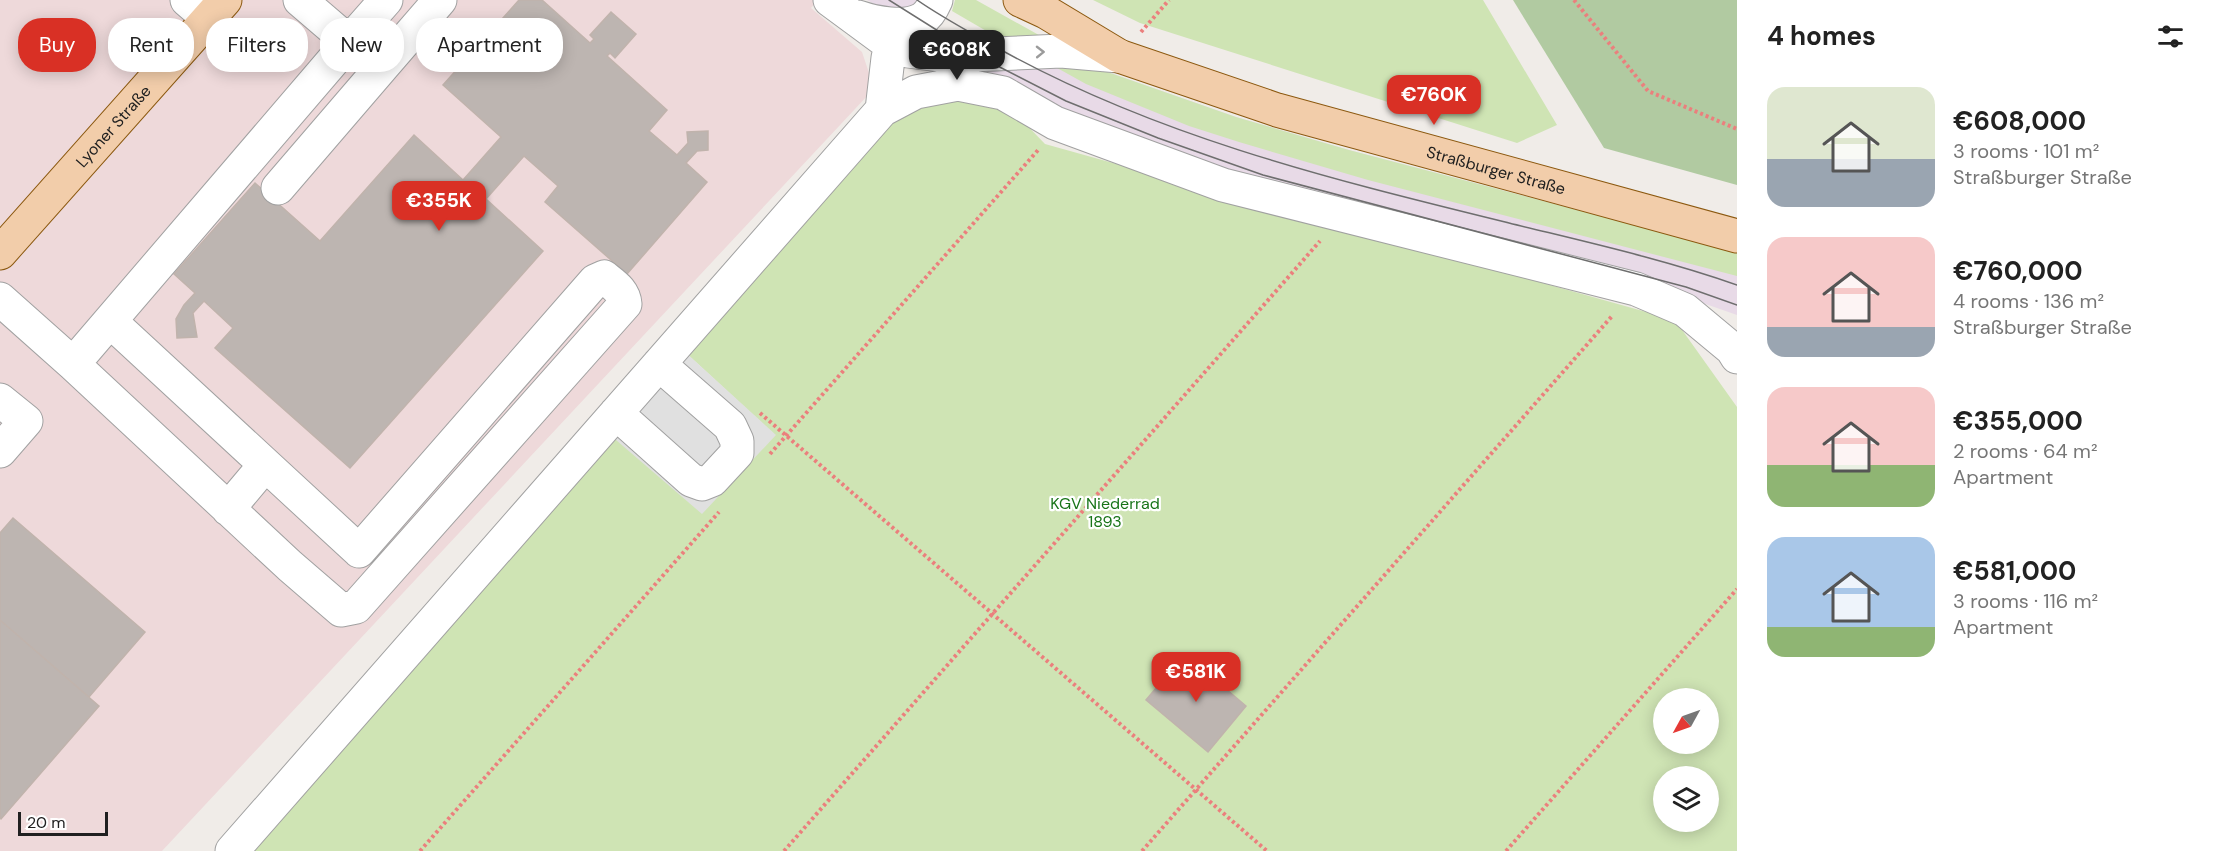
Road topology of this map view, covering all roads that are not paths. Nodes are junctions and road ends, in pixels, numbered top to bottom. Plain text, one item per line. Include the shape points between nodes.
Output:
1 (300, 0) edge
2 (386, 0) edge
3 (440, 0) edge
4 (936, 0) edge
5 (1020, 0) edge
6 (207, 6) edge
7 (839, 7) edge
8 (321, 18) edge
9 (370, 18) edge
10 (404, 42) edge
11 (891, 45) junction
12 (1127, 48) junction
13 (323, 72) edge
14 (378, 72) edge
15 (882, 110) junction
16 (278, 188) dead end
17 (1737, 236) edge
18 (0, 253) edge
19 (0, 299) edge
20 (110, 321) junction
21 (1737, 357) edge
22 (73, 364) junction
23 (659, 364) junction
24 (0, 400) edge
25 (616, 413) junction
26 (0, 451) edge
27 (266, 465) junction
28 (228, 509) junction
29 (359, 551) junction
30 (385, 575) junction
31 (232, 851) edge

1 - 8 street
2 - 9 street
3 - 10 street
4 - 7 street, Straßburger Straße via 924,18 892,25 875,23
5 - 12 main road, Straßburger Straße
6 - 18 main road, Lyoner Straße
7 - 11 street, Straßburger Straße
11 -> 12 street, Straßburger Straße via 949,56
11 - 15 street
12 - 17 main road, Straßburger Straße via 1277,110
13 - 20 street
14 - 16 street
15 - 21 street via 916,92 958,84 1003,93 1055,123 1223,185 1636,289 1685,310
15 - 23 street
19 - 22 street
20 - 22 street
20 - 27 street
22 - 28 street
23 - 25 street
23 - 25 street via 730,426 737,441 737,453 712,480 702,484 692,480
24 - 26 street via 26,421
25 - 31 street
27 - 28 street
27 - 29 street
28 - 30 street via 341,610 356,607
29 - 30 street
29 - 30 street via 595,281 604,277 620,291 625,304

